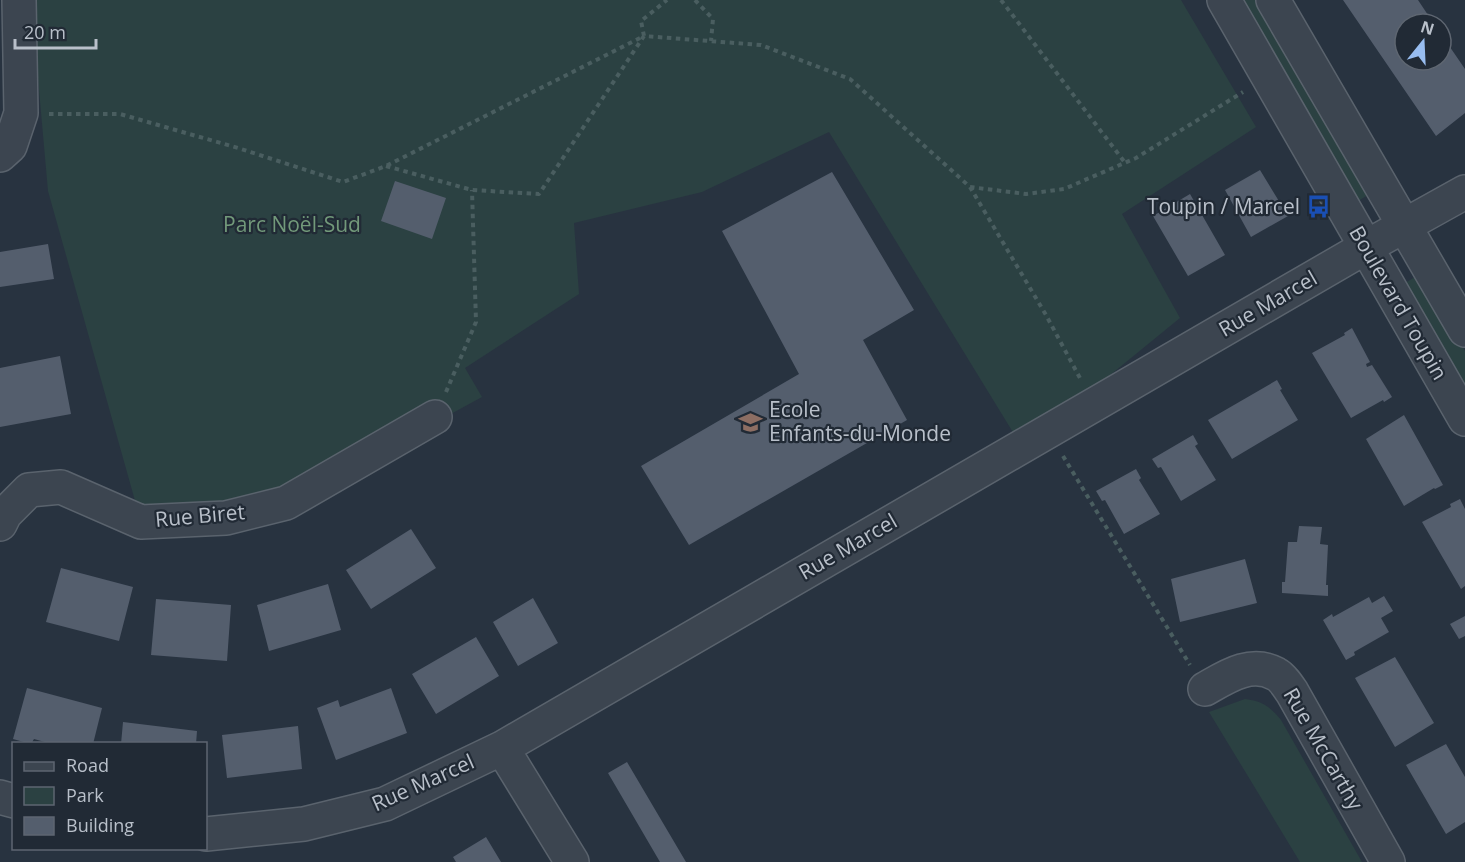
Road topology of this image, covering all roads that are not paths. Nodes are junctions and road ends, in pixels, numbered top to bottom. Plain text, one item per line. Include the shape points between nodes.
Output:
1 (1224, 0) edge
2 (1273, 0) edge
3 (19, 7) edge
4 (0, 155) edge
5 (1465, 192) edge
6 (1404, 226) junction
7 (1366, 247) junction
8 (1465, 330) edge
9 (435, 417) road end
10 (1465, 419) edge
11 (0, 524) edge
12 (1205, 689) road end
13 (502, 747) junction
14 (207, 834) edge
15 (572, 862) edge
16 (1388, 862) edge

1 - 7 street, Boulevard Toupin
2 - 6 street, Boulevard Toupin
3 - 4 street via 21,113 10,146
5 - 6 street, Rue Marcel
6 - 7 street, Rue Marcel
6 - 8 street, Boulevard Toupin
7 - 10 street, Boulevard Toupin
7 - 13 street, Rue Marcel
9 - 11 street, Rue Biret via 286,504 226,518 141,522 61,487 29,490
12 - 16 street, Rue McCarthy via 1236,671 1259,669 1278,674
13 - 14 street, Rue Marcel via 385,804 304,824
13 - 15 street

